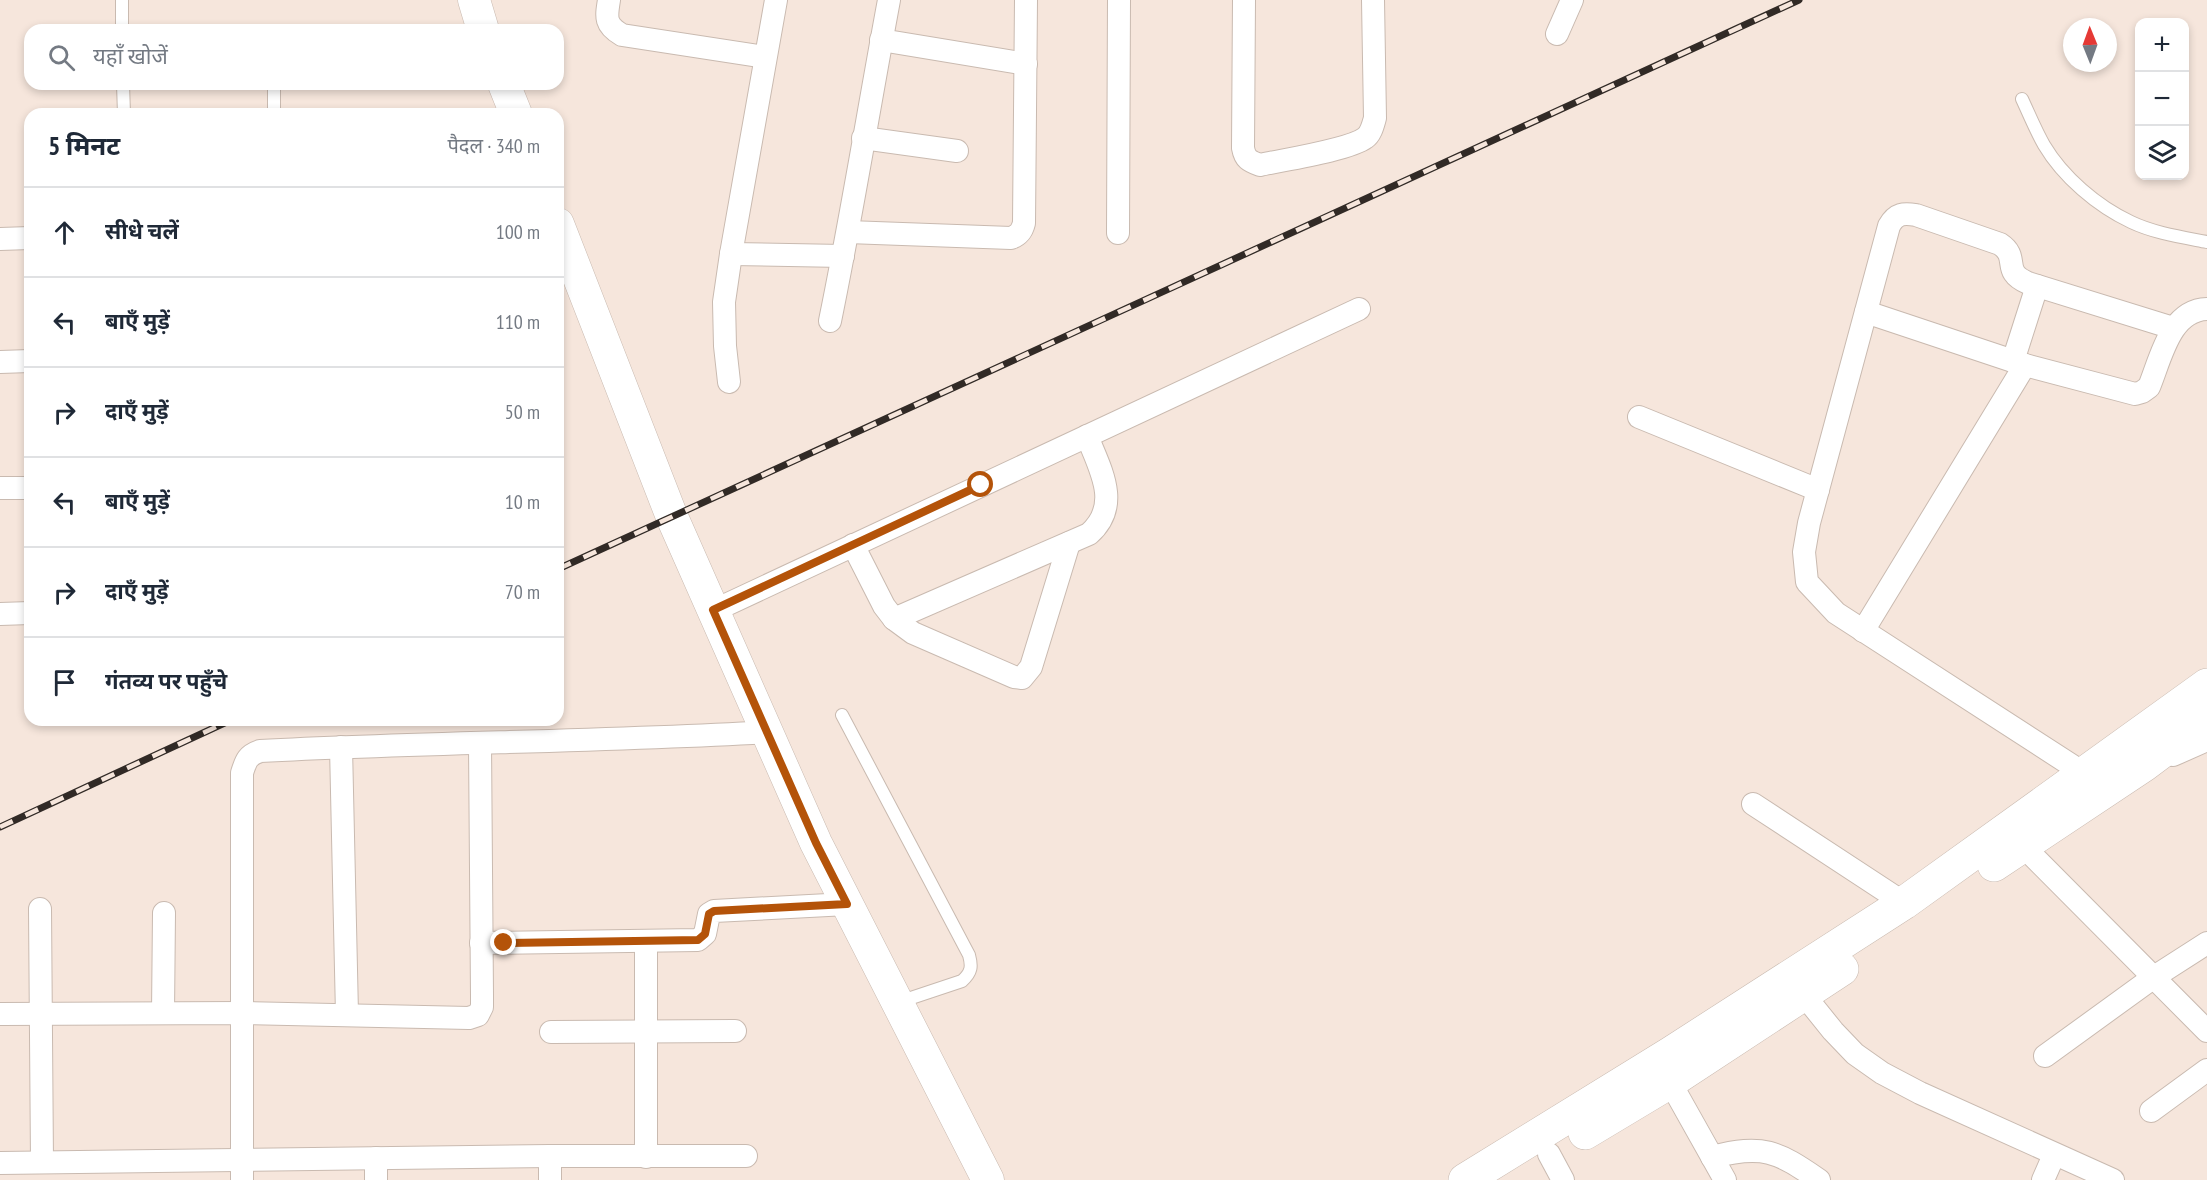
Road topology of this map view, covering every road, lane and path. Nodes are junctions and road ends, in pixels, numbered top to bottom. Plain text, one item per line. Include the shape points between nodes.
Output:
1 (122, 0) edge
2 (474, 0) edge
3 (609, 0) edge
4 (776, 0) edge
5 (889, 0) edge
6 (1026, 0) edge
7 (1119, 0) edge
8 (1244, 0) edge
9 (1373, 0) edge
10 (1572, 0) edge
11 (122, 24) edge
12 (481, 24) edge
13 (1557, 34) dead end
14 (882, 40) junction
15 (765, 57) junction
16 (1026, 64) junction
17 (123, 90) edge
18 (274, 90) edge
19 (506, 90) edge
20 (2022, 99) dead end
21 (124, 108) edge
22 (274, 108) edge
23 (514, 108) edge
24 (863, 138) junction
25 (957, 151) dead end
26 (848, 232) junction
27 (1118, 233) dead end
28 (24, 238) edge
29 (0, 239) edge
30 (564, 240) edge
31 (2207, 242) edge
32 (731, 254) junction
33 (843, 256) junction
34 (2037, 286) junction
35 (1359, 309) dead end
36 (2207, 309) edge
37 (1866, 312) junction
38 (830, 321) dead end
39 (2173, 328) junction
40 (24, 361) edge
41 (0, 362) edge
42 (2019, 363) junction
43 (729, 382) dead end
44 (1640, 417) dead end
45 (1088, 436) junction
46 (0, 488) edge
47 (24, 488) edge
48 (1818, 490) junction
49 (1069, 543) junction
50 (854, 545) junction
51 (713, 610) junction
52 (0, 614) edge
53 (24, 614) edge
54 (894, 619) junction
55 (1863, 631) junction
56 (2207, 685) edge
57 (842, 715) dead end
58 (2207, 718) edge
59 (767, 732) junction
60 (2207, 740) edge
61 (480, 743) junction
62 (341, 747) junction
63 (2144, 765) junction
64 (2085, 774) junction
65 (1753, 804) dead end
66 (2023, 846) junction
67 (1904, 903) junction
68 (847, 904) junction
69 (40, 909) dead end
70 (164, 913) dead end
71 (646, 941) junction
72 (481, 943) junction
73 (2207, 943) edge
74 (2154, 977) junction
75 (1804, 994) junction
76 (897, 1002) junction
77 (163, 1013) junction
78 (243, 1013) junction
79 (0, 1014) edge
80 (41, 1014) junction
81 (347, 1014) junction
82 (646, 1031) junction
83 (735, 1031) dead end
84 (2207, 1031) edge
85 (551, 1032) dead end
86 (2045, 1056) dead end
87 (2207, 1070) edge
88 (1670, 1082) junction
89 (2151, 1111) dead end
90 (550, 1155) junction
91 (2054, 1155) junction
92 (746, 1156) dead end
93 (646, 1157) junction
94 (1712, 1157) junction
95 (42, 1162) junction
96 (0, 1163) edge
97 (1556, 1167) edge
98 (376, 1169) edge
99 (242, 1170) edge
100 (107, 1171) edge
101 (550, 1180) edge
102 (988, 1180) edge
103 (1465, 1180) edge
104 (1504, 1180) edge
105 (1725, 1180) edge
106 (1819, 1180) edge
107 (2043, 1180) edge
108 (2113, 1180) edge

1 - 11 lane
2 - 12 main road
3 - 15 street via 608,22 622,35
4 - 15 street
5 - 14 street
6 - 16 street
7 - 27 street
8 - 9 street via 1243,148 1250,162 1260,165 1366,138 1375,118
10 - 13 street
14 - 16 street
14 - 24 street
15 - 32 street
16 - 26 street via 1024,223 1017,236
17 - 21 lane
18 - 22 lane
19 - 23 main road
20 - 31 lane via 2045,146 2067,175 2102,205 2131,222 2165,234
24 - 25 street
24 - 26 street
26 - 33 street
28 - 29 street
30 - 51 main road via 672,517
32 - 33 street
32 - 43 street via 724,302
33 - 38 street
34 - 37 street via 2016,278 2011,256 2000,244 1906,213 1898,214 1890,226
34 - 39 street
34 - 42 street
35 - 45 street
36 - 39 street via 2185,315
37 - 42 street
37 - 48 street
39 - 42 street via 2149,387 2135,394
40 - 41 street
42 - 55 street
44 - 48 street
45 - 49 street via 1104,480 1105,509 1100,525
45 - 50 street
46 - 47 street
48 - 55 street via 1804,552 1807,582 1836,613
49 - 54 street
49 - 54 street via 1031,667 1022,678 913,633
50 - 51 street
50 - 54 street
51 - 59 main road
52 - 53 street
55 - 64 street
56 - 64 highway
57 - 76 lane via 972,966 962,981
58 - 63 highway
59 - 61 street
59 - 68 main road
60 - 63 street
61 - 62 street
61 - 72 street
62 - 78 street via 260,751 246,761
62 - 81 street
63 - 66 highway
64 - 67 highway
65 - 67 street
66 - 74 street
66 - 75 highway
67 - 103 highway
68 - 71 street via 721,910 709,914 705,934 698,940
68 - 76 main road
69 - 80 street
70 - 77 street
71 - 72 street
71 - 82 street
72 - 81 street via 482,1007 478,1015 469,1018
73 - 74 street
74 - 84 street
74 - 86 street
75 - 88 highway
75 - 91 street via 1855,1054 1882,1073
76 - 102 main road
77 - 78 street
77 - 80 street
78 - 81 street
78 - 99 street
79 - 80 street
80 - 95 street
82 - 83 street
82 - 85 street
82 - 93 street
87 - 89 street
88 - 94 street
88 - 97 highway
90 - 93 street
90 - 98 street
90 - 101 street
91 - 107 street
91 - 108 street
92 - 93 street
94 - 105 street
94 - 106 street via 1736,1151 1775,1153
95 - 96 street
95 - 100 street
97 - 104 highway
98 - 99 street
99 - 100 street

